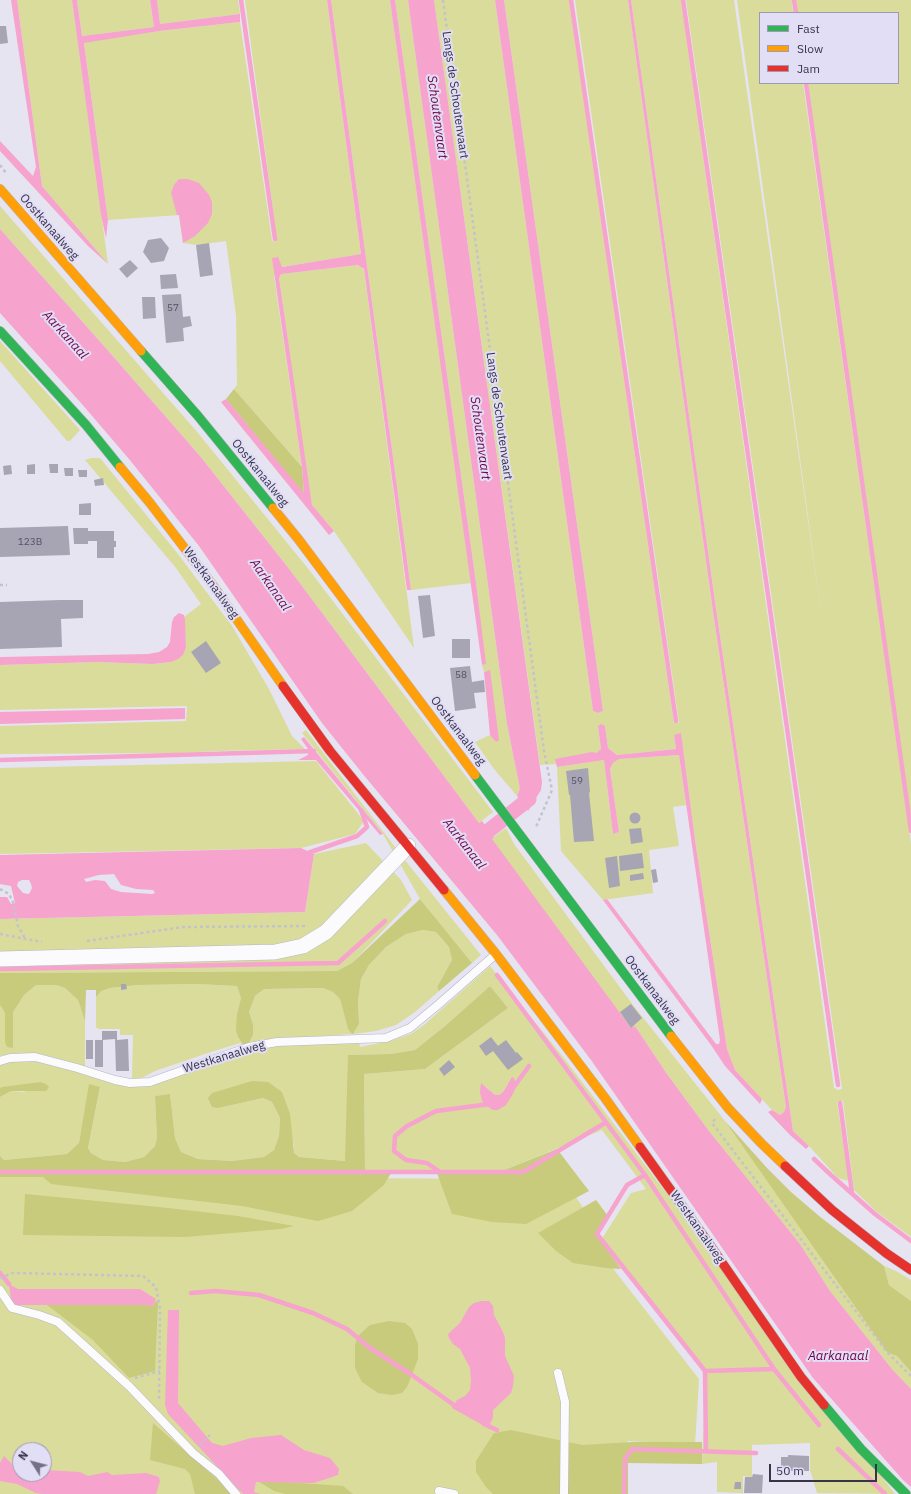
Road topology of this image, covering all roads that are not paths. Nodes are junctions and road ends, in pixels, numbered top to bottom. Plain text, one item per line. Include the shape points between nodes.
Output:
1 (0, 189) edge
2 (0, 331) edge
3 (408, 846) junction
4 (496, 954) junction
5 (0, 959) edge
6 (0, 1061) edge
7 (911, 1270) edge
8 (0, 1290) edge
9 (558, 1373) dead end
10 (439, 1491) dead end
11 (236, 1494) edge
12 (454, 1494) edge
13 (564, 1494) edge
14 (906, 1494) edge

1 - 7 street, Oostkanaalweg via 198,416 289,528 728,1108 832,1210
2 - 3 street, Westkanaalweg via 89,429 150,503 212,584 312,728
3 - 4 street, Westkanaalweg
3 - 5 street via 328,930 303,946 275,952
4 - 6 lane, Westkanaalweg via 410,1028 386,1038 277,1042 249,1048 150,1082 130,1083 115,1080 35,1057
4 - 14 street, Westkanaalweg via 605,1098 801,1378 861,1449
8 - 11 lane via 12,1308 58,1322 123,1381 193,1452 219,1474
9 - 13 lane via 565,1402
10 - 12 lane

